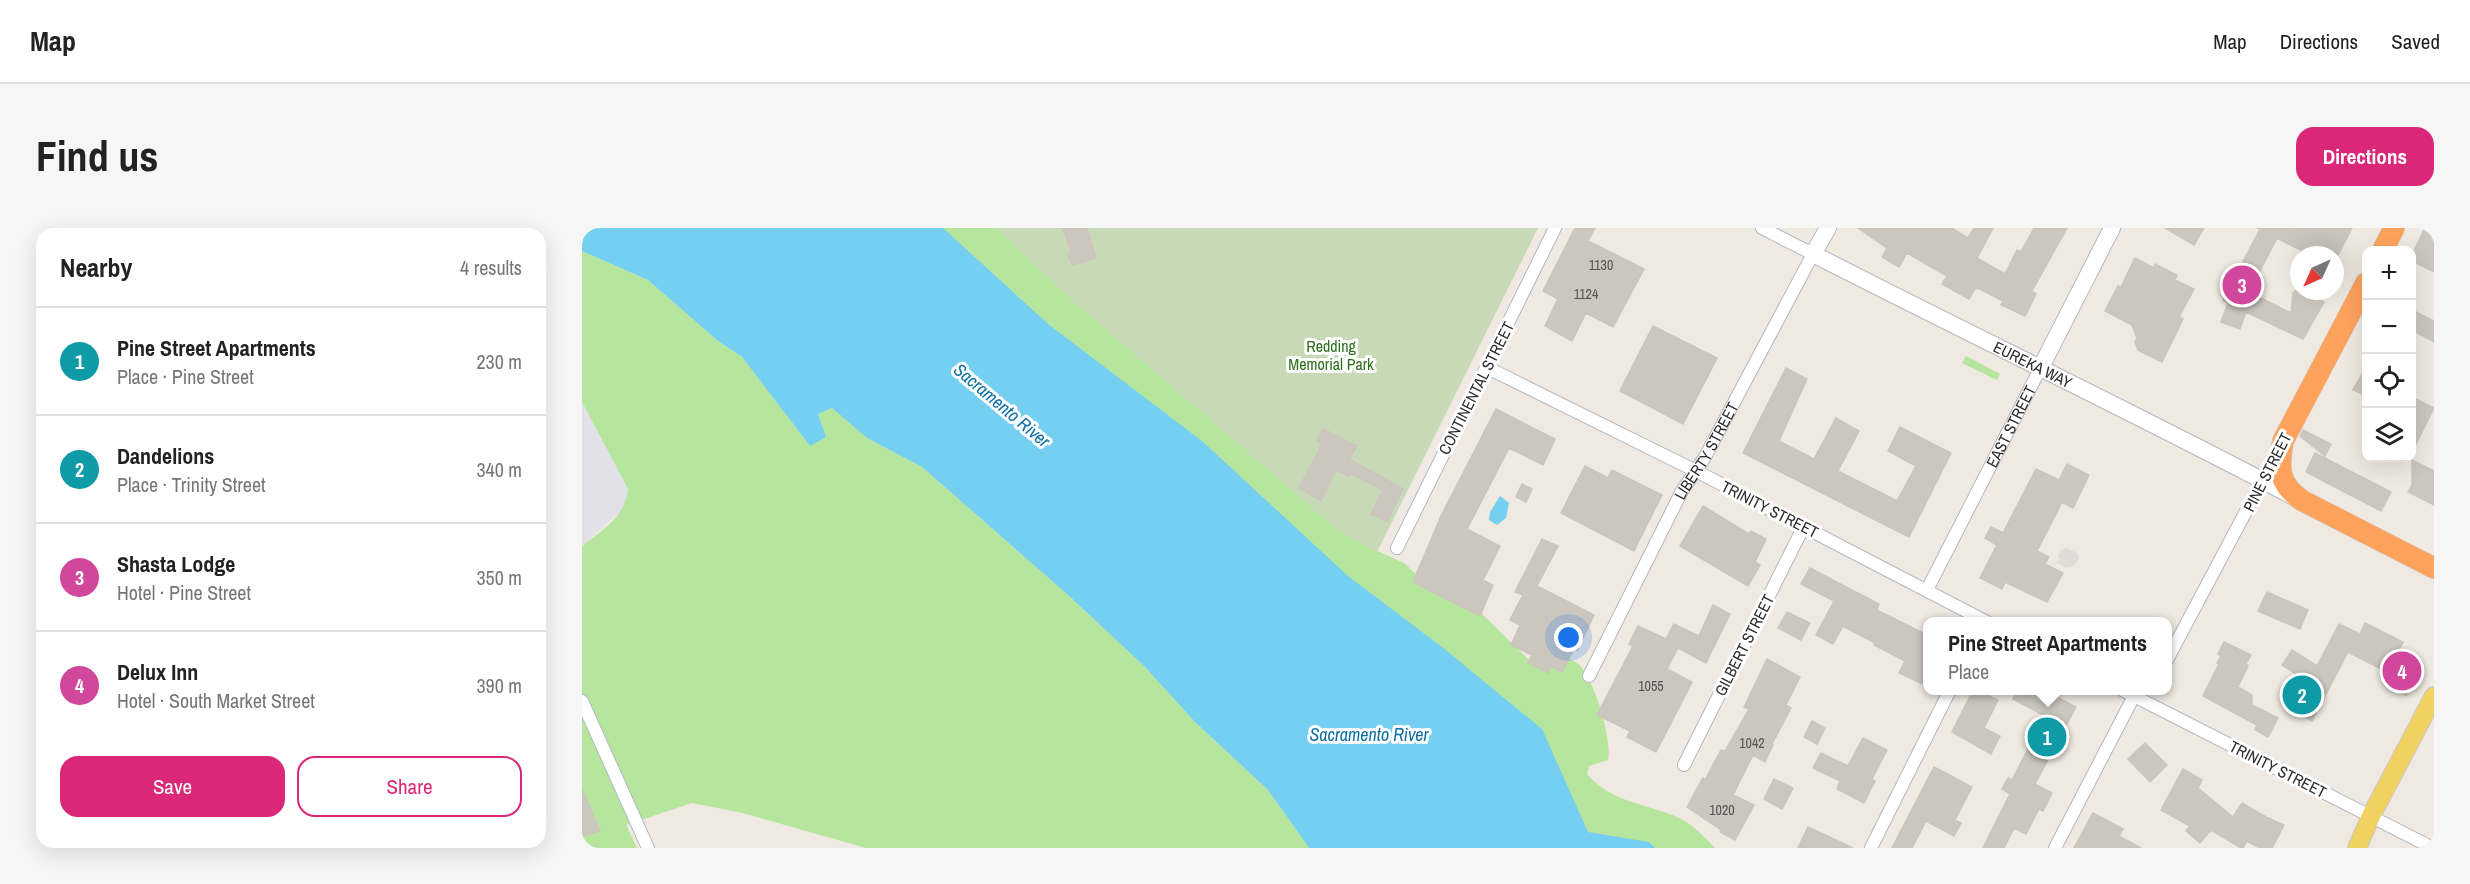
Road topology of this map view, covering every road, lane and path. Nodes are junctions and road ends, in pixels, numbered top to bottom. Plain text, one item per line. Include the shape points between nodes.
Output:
1 (1556, 228) edge
2 (1762, 228) edge
3 (1828, 228) edge
4 (2112, 228) edge
5 (2394, 228) edge
6 (2385, 246) edge
7 (1813, 254) junction
8 (2362, 292) edge
9 (2041, 367) junction
10 (1488, 368) junction
11 (2283, 441) junction
12 (1696, 471) junction
13 (2263, 480) junction
14 (2303, 501) junction
15 (1804, 526) junction
16 (1397, 548) dead end
17 (2434, 568) edge
18 (1927, 590) junction
19 (1978, 617) edge
20 (2172, 651) edge
21 (1589, 676) dead end
22 (1948, 695) edge
23 (2127, 695) edge
24 (2148, 696) edge
25 (2434, 696) edge
26 (582, 701) edge
27 (1684, 765) dead end
28 (2371, 816) junction
29 (648, 848) edge
30 (1871, 848) edge
31 (2055, 848) edge
32 (2356, 848) edge
33 (2433, 848) edge

1 - 10 street, CONTINENTAL STREET
2 - 7 street, EUREKA WAY
3 - 7 street, LIBERTY STREET
4 - 9 street, EAST STREET
5 - 6 highway
7 - 9 street, EUREKA WAY
7 - 12 street, LIBERTY STREET
8 - 11 highway, PINE STREET
9 - 13 street, EUREKA WAY
9 - 18 street, EAST STREET
10 - 12 street, TRINITY STREET
10 - 16 street, CONTINENTAL STREET
11 - 13 street, PINE STREET
11 - 14 highway, EUREKA WAY via 2283,480 2292,494
12 - 15 street, TRINITY STREET
12 - 21 street, LIBERTY STREET via 1682,491
13 - 14 street, EUREKA WAY
13 - 20 street, PINE STREET
14 - 17 highway, EUREKA WAY
15 - 18 street, TRINITY STREET
15 - 27 street, GILBERT STREET
18 - 19 street, TRINITY STREET
22 - 30 street
23 - 31 street
24 - 28 street, TRINITY STREET
25 - 28 main road
26 - 29 street
28 - 32 main road
28 - 33 street, TRINITY STREET

